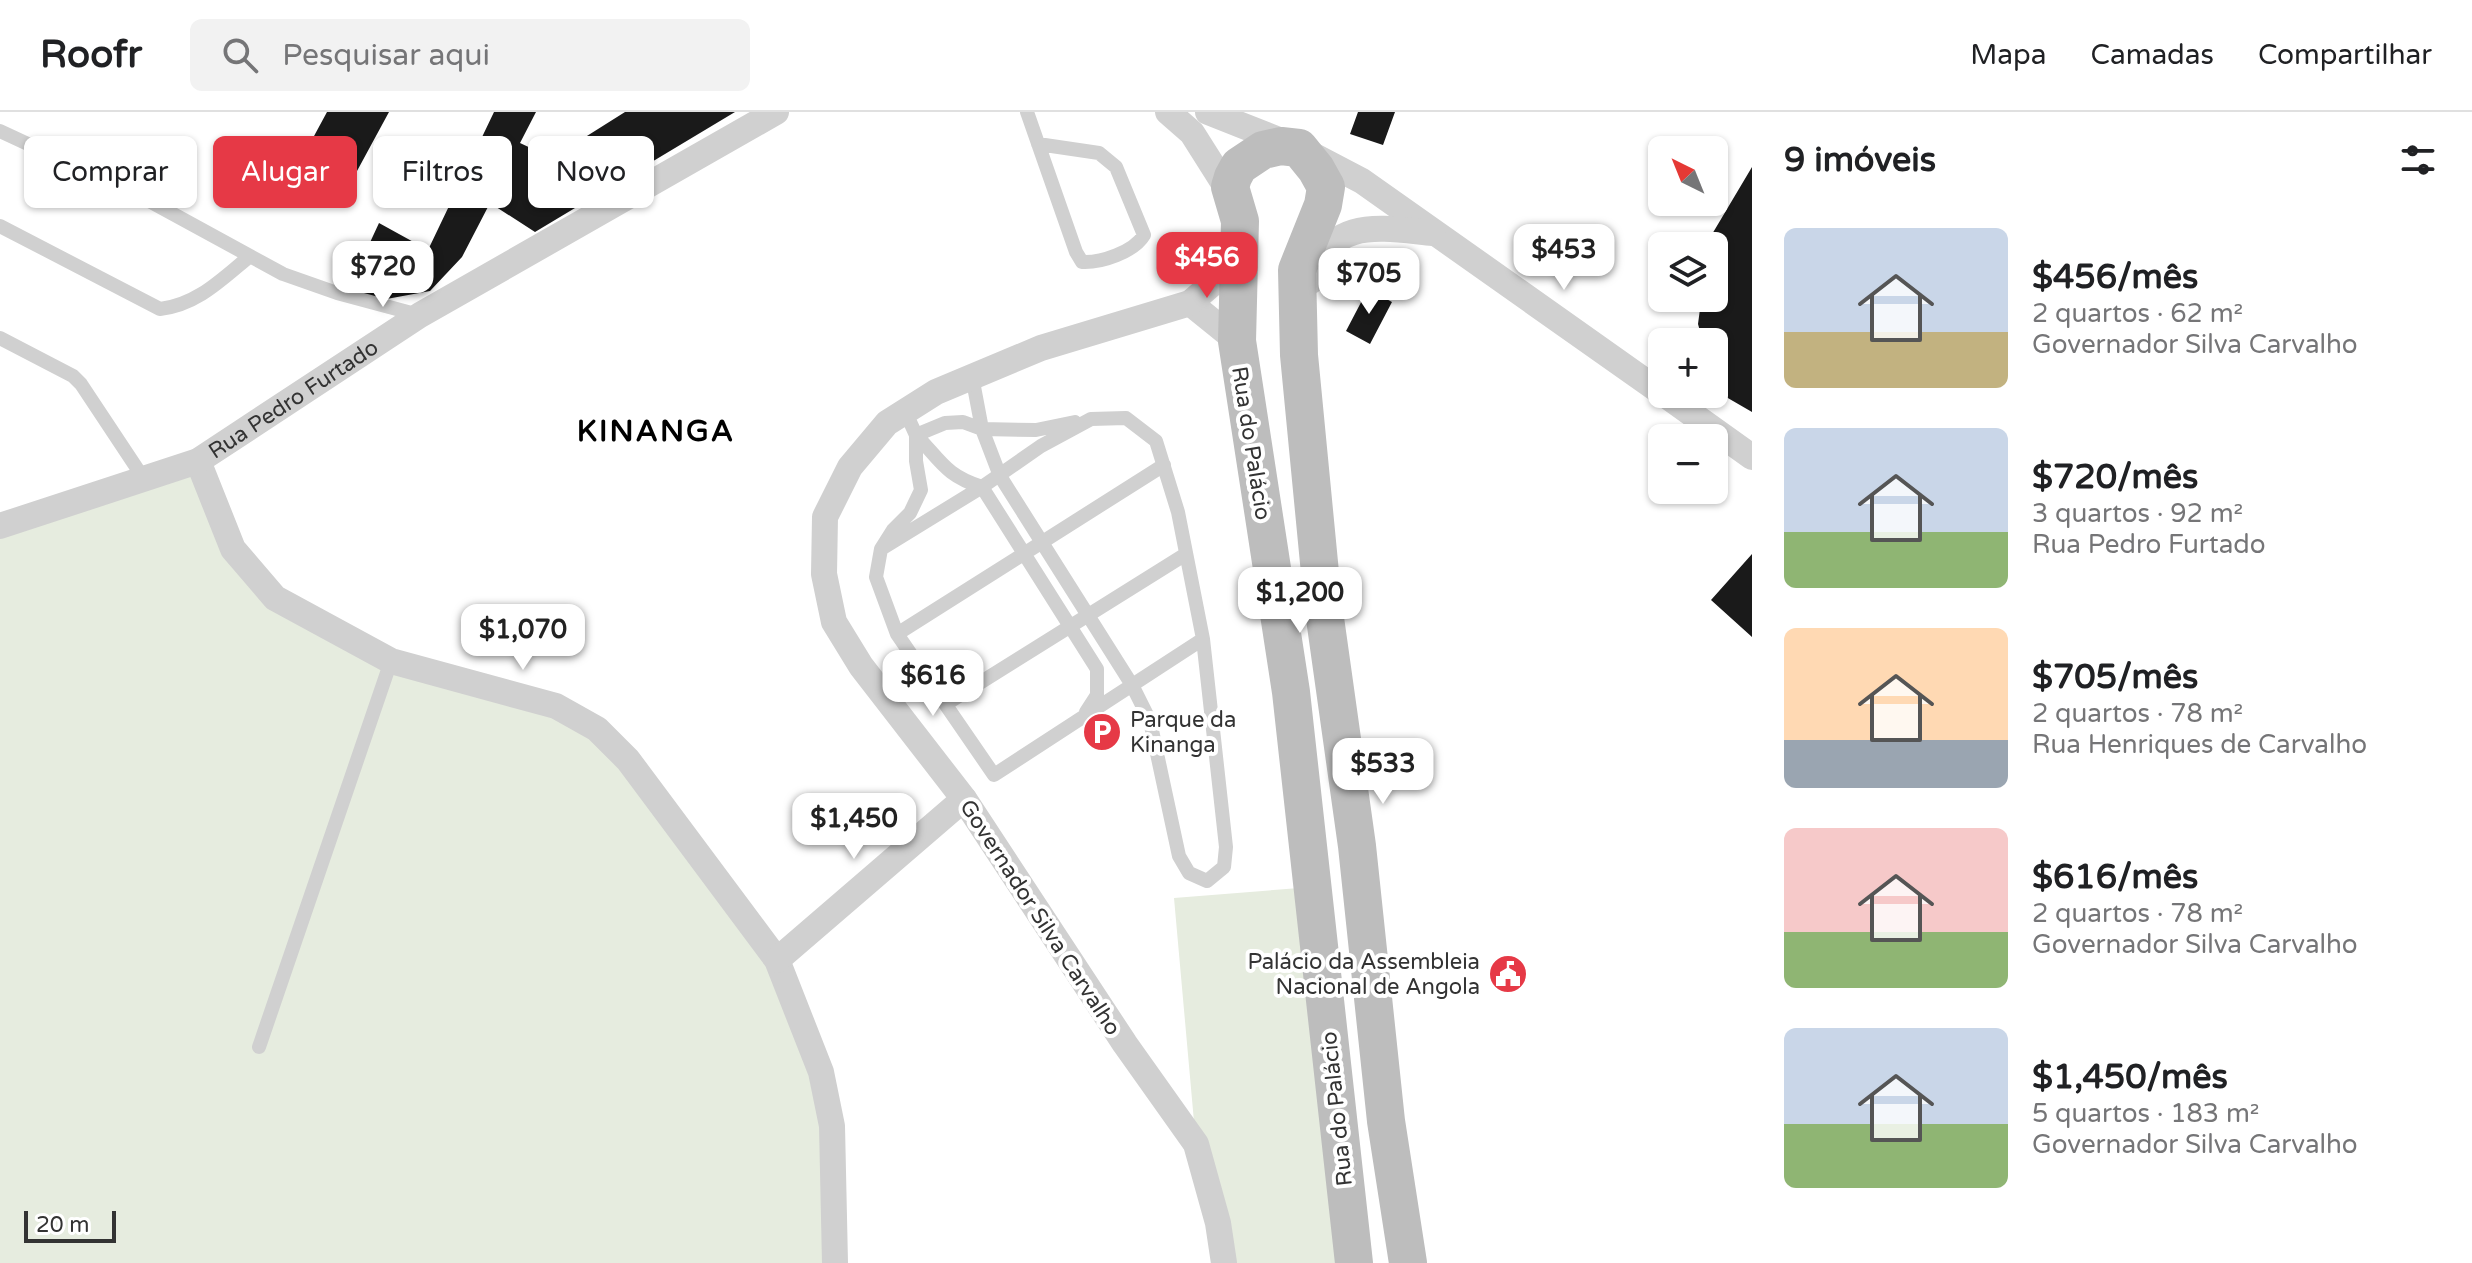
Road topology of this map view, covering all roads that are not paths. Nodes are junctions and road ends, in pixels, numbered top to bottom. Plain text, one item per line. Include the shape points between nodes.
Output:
1 (776, 112) edge
2 (1027, 112) edge
3 (1168, 112) edge
4 (1208, 112) edge
5 (0, 131) edge
6 (1038, 144) junction
7 (1299, 148) junction
8 (1235, 202) junction
9 (0, 226) edge
10 (1437, 233) junction
11 (1240, 250) junction
12 (250, 256) junction
13 (1190, 303) junction
14 (420, 315) junction
15 (0, 338) edge
16 (1237, 341) junction
17 (1299, 355) junction
18 (972, 376) junction
19 (1648, 382) edge
20 (1684, 408) edge
21 (905, 411) junction
22 (1091, 419) junction
23 (982, 429) junction
24 (916, 435) junction
25 (1752, 457) edge
26 (198, 461) junction
27 (1164, 465) junction
28 (1000, 476) junction
29 (144, 479) junction
30 (982, 487) junction
31 (0, 526) edge
32 (1040, 542) junction
33 (881, 549) junction
34 (1024, 553) junction
35 (1186, 554) junction
36 (1277, 604) junction
37 (1323, 604) junction
38 (1087, 616) junction
39 (1070, 627) junction
40 (897, 634) junction
41 (1203, 639) junction
42 (391, 661) junction
43 (1132, 685) junction
44 (946, 704) junction
45 (1082, 718) junction
46 (964, 799) junction
47 (777, 960) junction
48 (259, 1047) dead end
49 (835, 1263) edge
50 (1224, 1263) edge
51 (1354, 1263) edge
52 (1408, 1263) edge

1 - 14 street, Rua Pedro Furtado
2 - 6 lane
3 - 8 street via 1192,133
4 - 7 street
5 - 12 lane via 142,197
6 - 6 lane via 1108,158 1144,235 1139,244 1082,262
7 - 8 street, Rua do Palácio via 1263,150 1239,166 1230,187
7 - 10 street via 1362,181
7 - 17 street via 1326,187 1297,270
8 - 11 street, Rua do Palácio
9 - 12 lane via 160,309 205,294
10 - 17 street via 1387,227 1359,230 1323,251 1306,299
10 - 19 street
11 - 13 street, Governador Silva Carvalho
11 - 16 street, Rua do Palácio
12 - 14 lane via 337,293
13 - 16 street
13 - 18 street, Governador Silva Carvalho via 1045,347
14 - 26 street, Rua Pedro Furtado
15 - 29 lane via 73,376
16 - 36 street, Rua do Palácio
17 - 37 street
18 - 21 street, Governador Silva Carvalho
18 - 23 lane
20 - 25 street
21 - 24 lane
21 - 46 street, Governador Silva Carvalho via 887,423 850,467 825,517 824,574 834,622 861,666
22 - 23 lane via 1036,430
22 - 27 lane via 1126,418 1156,441
22 - 28 lane
23 - 24 lane via 945,423
23 - 28 lane
24 - 30 lane via 944,469
24 - 33 lane via 921,490
26 - 29 street, Rua Pedro Furtado
26 - 42 street via 233,549 275,598
27 - 32 lane
27 - 35 lane
28 - 30 lane
28 - 32 lane
29 - 31 street, Rua Pedro Furtado
30 - 33 lane
30 - 34 lane
32 - 34 lane
32 - 38 lane
33 - 40 lane via 876,577
34 - 39 lane
34 - 40 lane
35 - 38 lane
35 - 41 lane
36 - 37 street
36 - 51 street, Rua do Palácio
37 - 52 street
38 - 39 lane
38 - 43 lane
39 - 44 lane
39 - 45 lane via 1097,669 1097,695
40 - 44 lane
41 - 43 lane
41 - 43 lane via 1226,847 1224,867 1207,881 1189,873 1179,856 1150,721
42 - 47 street via 556,706 597,729 628,760
42 - 48 lane
43 - 45 lane
44 - 45 lane via 994,775
46 - 47 street
46 - 50 street, Governador Silva Carvalho via 1196,1144
47 - 49 street via 821,1072 832,1126

